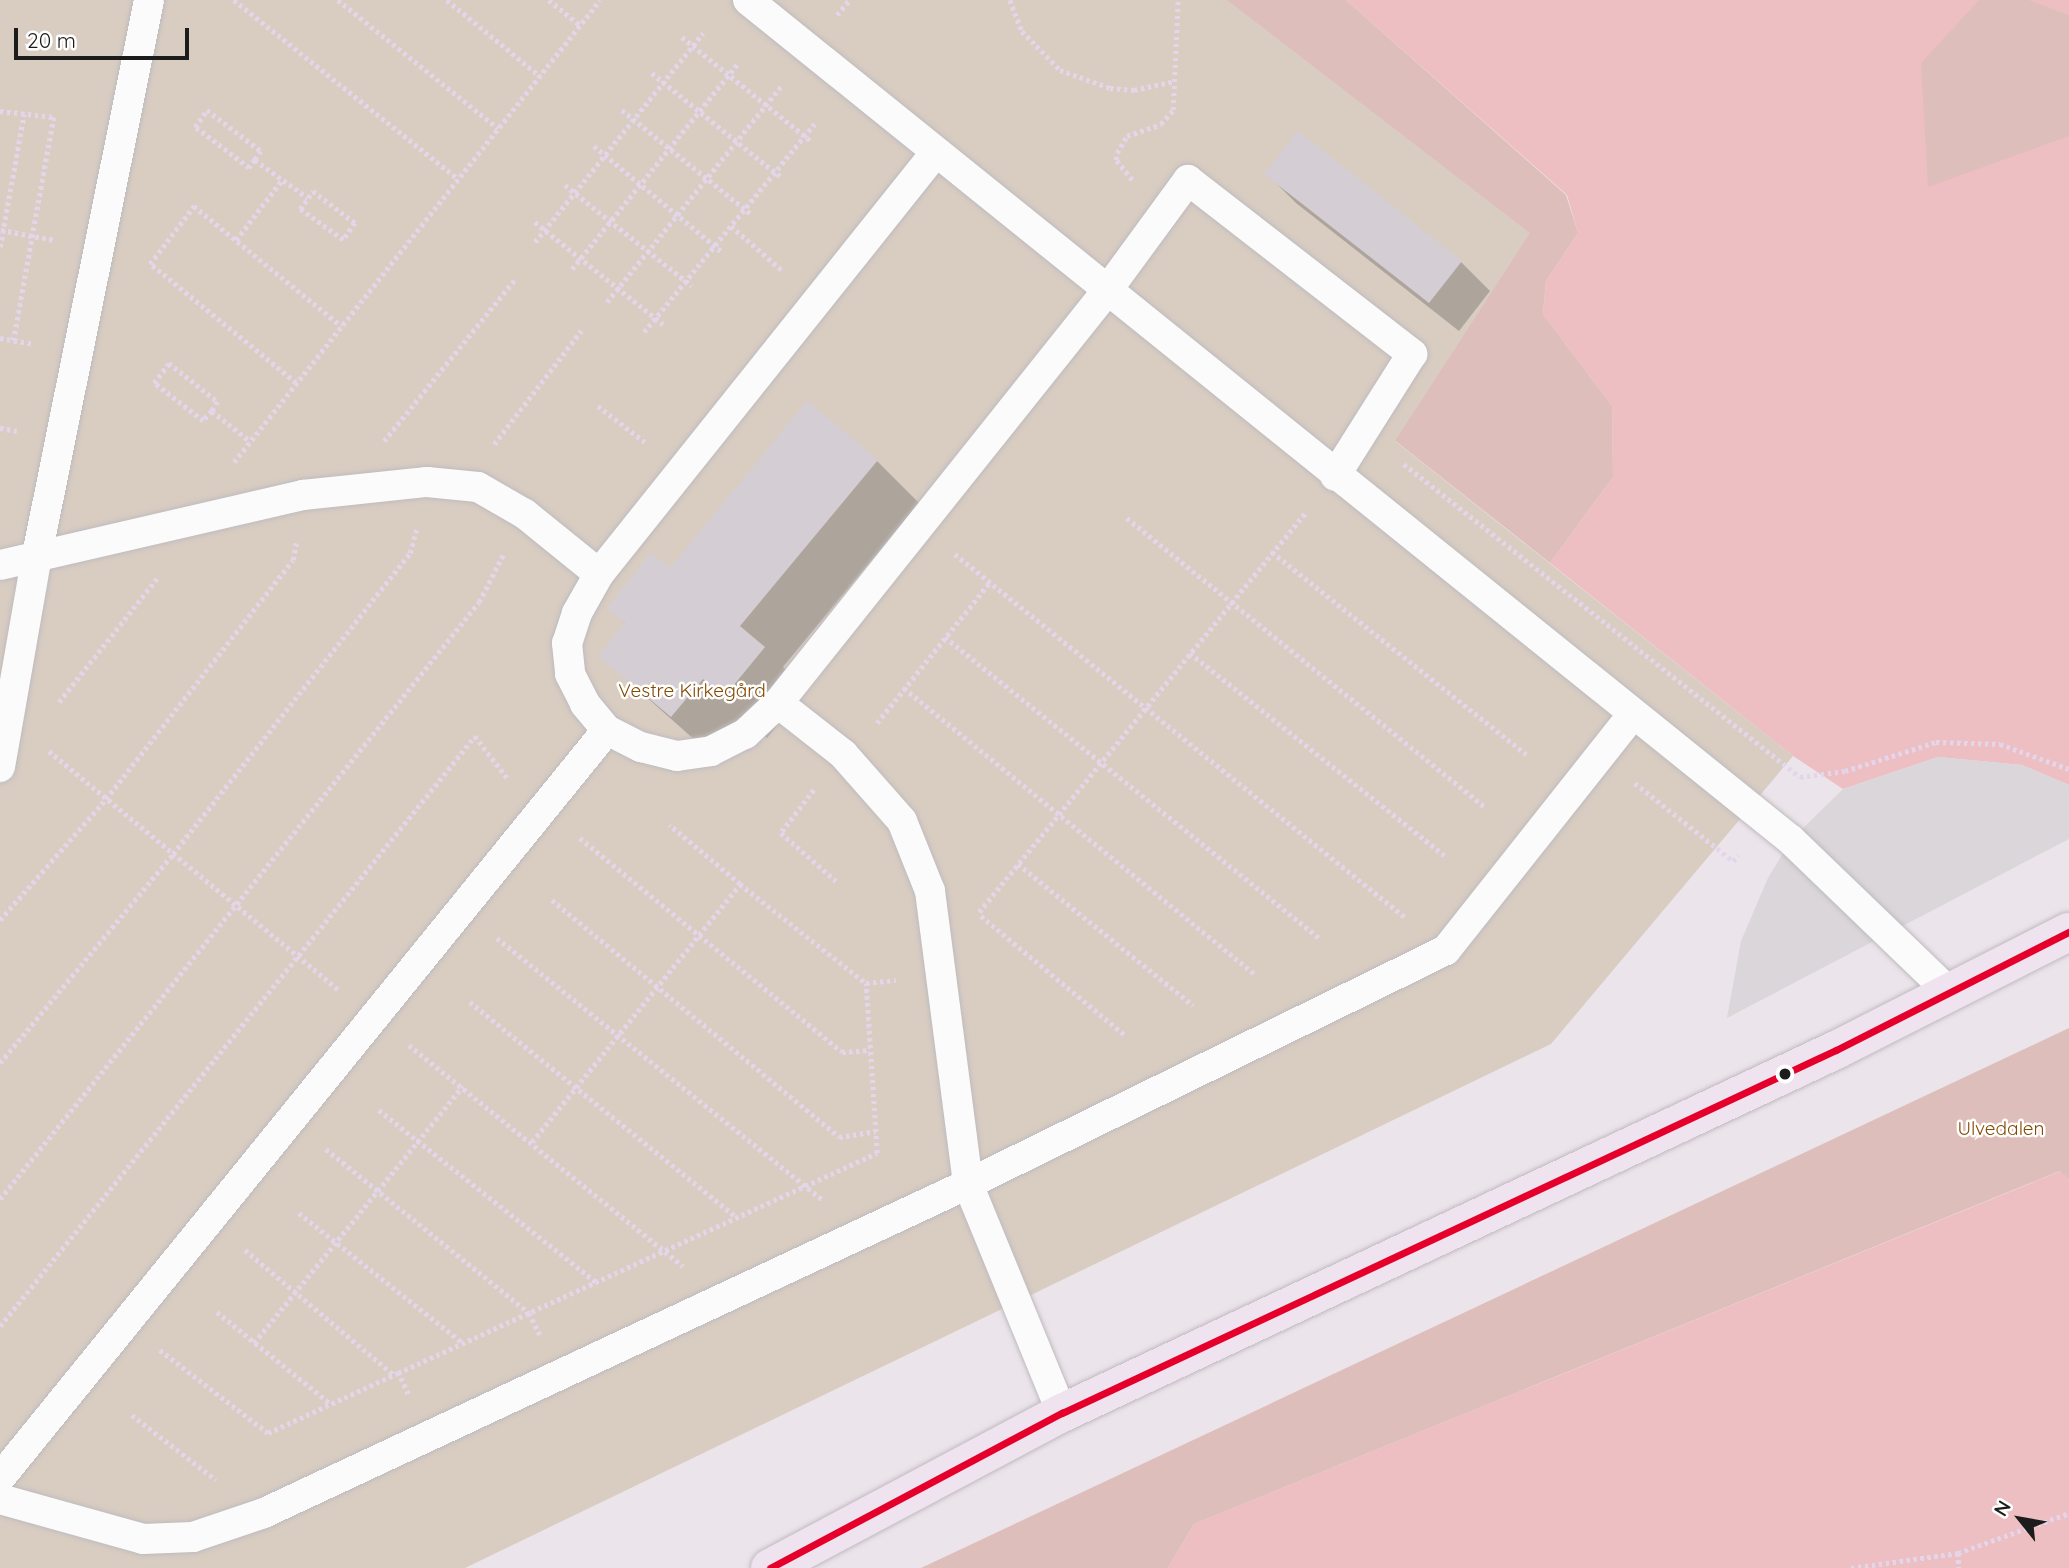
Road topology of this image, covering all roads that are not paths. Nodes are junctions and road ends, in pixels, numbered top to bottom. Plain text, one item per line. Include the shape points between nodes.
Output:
1 (149, 0) edge
2 (748, 0) edge
3 (936, 152) junction
4 (1106, 292) junction
5 (1335, 476) junction
6 (36, 560) junction
7 (0, 565) edge
8 (599, 574) junction
9 (778, 703) junction
10 (1633, 714) junction
11 (607, 730) junction
12 (0, 767) edge
13 (2069, 932) edge
14 (1951, 994) junction
15 (968, 1184) junction
16 (1062, 1413) junction
17 (0, 1478) edge
18 (0, 1499) edge
19 (769, 1568) edge

1 - 6 lane
2 - 3 lane
3 - 4 lane
3 - 8 lane
4 - 5 lane
4 - 5 lane via 1188,180 1412,354
4 - 9 lane
5 - 10 lane
6 - 7 lane
6 - 8 lane via 303,495 427,482 478,488 525,514
6 - 12 lane
8 - 11 lane via 577,613 568,643 569,674 585,704
9 - 11 lane via 745,734 711,751 677,756 641,747
9 - 15 lane via 846,757 902,821 930,891
10 - 14 lane via 1791,840
10 - 15 lane via 1446,950
11 - 17 lane
13 - 14 main road
14 - 16 main road
15 - 16 lane
15 - 18 lane via 428,1436 193,1537 143,1539
16 - 19 main road

